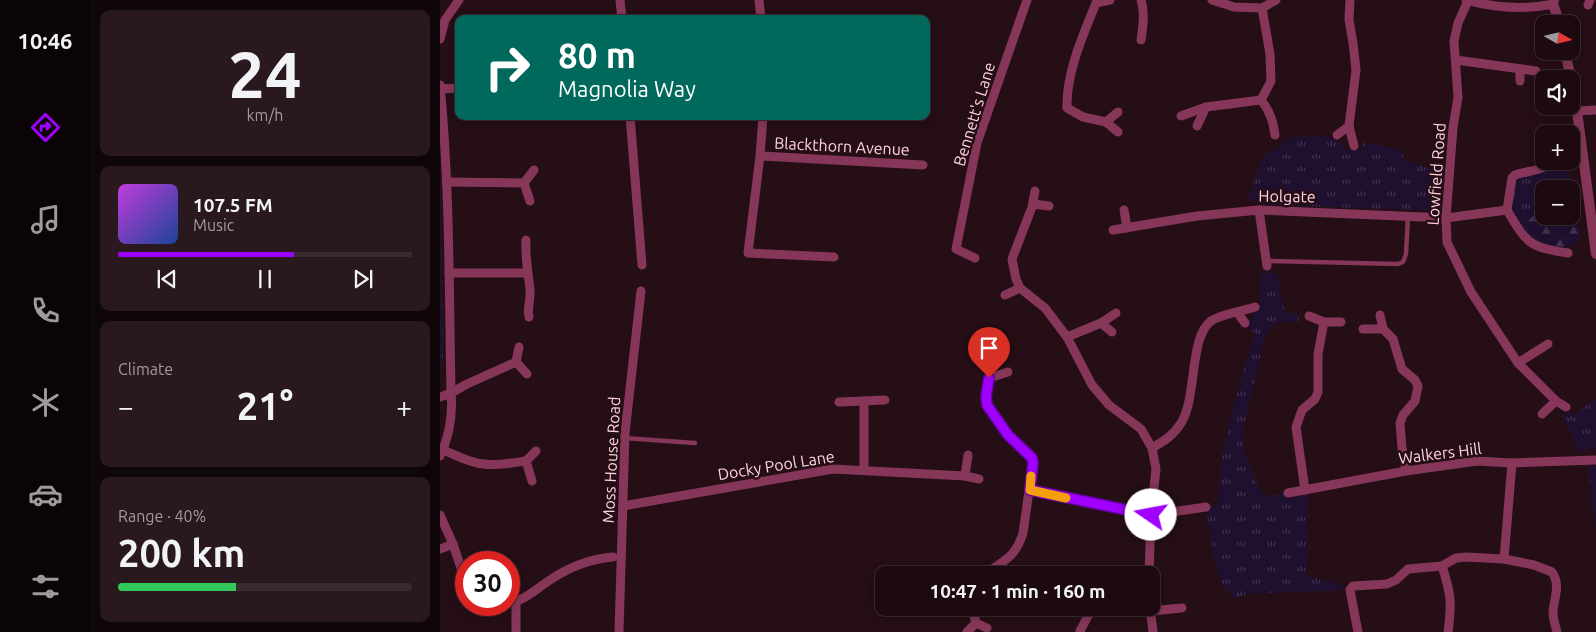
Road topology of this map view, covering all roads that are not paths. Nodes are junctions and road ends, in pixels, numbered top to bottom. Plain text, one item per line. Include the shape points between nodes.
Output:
1 (459, 0) edge
2 (620, 0) edge
3 (758, 0) edge
4 (1027, 0) edge
5 (1110, 0) edge
6 (1141, 0) edge
7 (1212, 0) edge
8 (1276, 0) edge
9 (1350, 0) edge
10 (1467, 0) edge
11 (1094, 1) edge
12 (1554, 2) edge
13 (1262, 8) junction
14 (622, 15) edge
15 (761, 15) edge
16 (1558, 15) edge
17 (440, 39) edge
18 (1141, 40) dead end
19 (1456, 60) junction
20 (1520, 69) junction
21 (1535, 71) edge
22 (1520, 81) dead end
23 (440, 87) edge
24 (455, 88) edge
25 (1261, 100) junction
26 (1206, 107) junction
27 (1596, 110) edge
28 (1580, 111) edge
29 (1118, 112) dead end
30 (1578, 115) edge
31 (1181, 116) dead end
32 (630, 120) edge
33 (763, 120) edge
34 (1106, 122) junction
35 (1197, 126) dead end
36 (1349, 126) junction
37 (1118, 132) dead end
38 (1275, 134) dead end
39 (1337, 136) dead end
40 (1354, 146) dead end
41 (760, 156) junction
42 (923, 165) dead end
43 (534, 170) dead end
44 (1535, 170) edge
45 (446, 182) junction
46 (524, 183) junction
47 (1035, 190) dead end
48 (530, 201) dead end
49 (1033, 204) junction
50 (1049, 206) dead end
51 (1124, 210) dead end
52 (1259, 210) junction
53 (1507, 210) junction
54 (1408, 216) junction
55 (1446, 218) junction
56 (1127, 228) junction
57 (1113, 230) dead end
58 (526, 240) dead end
59 (1568, 253) dead end
60 (1596, 254) edge
61 (834, 256) dead end
62 (975, 258) dead end
63 (1266, 263) joint
64 (642, 266) dead end
65 (449, 273) junction
66 (527, 273) junction
67 (1020, 288) junction
68 (641, 291) dead end
69 (1005, 295) dead end
70 (1255, 307) dead end
71 (1237, 312) junction
72 (1116, 314) dead end
73 (1380, 315) dead end
74 (1309, 316) dead end
75 (529, 317) dead end
76 (1324, 322) junction
77 (1341, 322) dead end
78 (1101, 323) junction
79 (1245, 323) dead end
80 (1363, 329) dead end
81 (1383, 329) junction
82 (1112, 332) dead end
83 (1067, 337) junction
84 (1548, 344) dead end
85 (520, 346) dead end
86 (994, 352) dead end
87 (516, 362) junction
88 (1518, 363) junction
89 (1008, 372) dead end
90 (527, 374) dead end
91 (989, 378) junction
92 (440, 388) edge
93 (450, 393) junction
94 (440, 397) edge
95 (885, 400) dead end
96 (864, 401) junction
97 (1556, 401) junction
98 (839, 402) dead end
99 (1566, 407) dead end
100 (1542, 414) dead end
101 (624, 438) junction
102 (695, 443) dead end
103 (1152, 448) junction
104 (536, 451) dead end
105 (442, 453) edge
106 (968, 455) dead end
107 (1596, 460) edge
108 (526, 461) junction
109 (1512, 463) junction
110 (864, 470) junction
111 (1406, 471) junction
112 (965, 476) junction
113 (979, 479) dead end
114 (532, 481) dead end
115 (1030, 490) junction
116 (1305, 490) junction
117 (1288, 493) dead end
118 (623, 506) junction
119 (1206, 507) dead end
120 (440, 515) edge
121 (1151, 515) junction
122 (453, 544) junction
123 (440, 549) edge
124 (455, 551) edge
125 (613, 557) dead end
126 (1504, 559) junction
127 (998, 566) edge
128 (1149, 566) edge
129 (1442, 566) junction
130 (520, 597) edge
131 (1182, 608) dead end
132 (1160, 609) edge
133 (514, 616) edge
134 (974, 616) edge
135 (1088, 616) edge
136 (1151, 616) edge
137 (976, 623) junction
138 (987, 628) dead end
139 (1080, 631) edge
140 (516, 632) edge
141 (619, 632) edge
142 (967, 632) edge
143 (1152, 632) edge
144 (1358, 632) edge
145 (1448, 632) edge
146 (1557, 632) edge

1 - 17 street via 445,20
2 - 14 street
3 - 15 street
4 - 62 street, Bennett's Lane via 977,143 956,248
5 - 11 street
6 - 18 street via 1144,22
7 - 13 street via 1234,7
8 - 13 street
9 - 36 street via 1349,20 1356,70
10 - 12 street via 1512,8
10 - 19 street, Lowfield Road via 1454,41
11 - 34 street via 1074,62 1067,108 1083,117
12 - 16 street
13 - 25 street via 1271,80
19 - 20 street
19 - 55 street, Lowfield Road via 1458,97
20 - 21 street
20 - 22 street
23 - 24 street
23 - 45 street
25 - 26 street
25 - 38 street via 1272,118
26 - 31 street
26 - 35 street
27 - 28 street
29 - 34 street
30 - 60 street
32 - 64 street
33 - 41 street
34 - 37 street
36 - 39 street
36 - 40 street
41 - 42 street, Blackthorn Avenue
41 - 61 street via 748,253
43 - 46 street
44 - 53 street via 1512,178
45 - 46 street
45 - 65 street
46 - 48 street
47 - 49 street
49 - 50 street
49 - 67 street via 1012,259
51 - 56 street
52 - 54 street, Holgate
52 - 56 street, Holgate
52 - 63 street
53 - 55 street, Holgate
53 - 59 street via 1527,241 1541,249
54 - 55 street, Holgate
54 - 63 lane via 1406,254 1403,262 1398,264
55 - 88 street, Lowfield Road via 1447,242 1463,279
56 - 57 street, Holgate
58 - 66 street
65 - 66 street
65 - 93 street
66 - 75 street
67 - 69 street
67 - 83 street via 1045,308
68 - 101 street, Moss House Road
70 - 71 street
71 - 79 street
71 - 103 street via 1212,321 1203,330 1182,422 1170,437
72 - 78 street
73 - 81 street
74 - 76 street
76 - 77 street
76 - 116 street via 1318,354 1318,392 1316,399 1302,410 1296,427
78 - 82 street
78 - 83 street
80 - 81 street
81 - 111 street via 1393,339 1402,369 1418,386 1414,401 1400,423
83 - 103 street via 1092,385 1109,404 1141,428
84 - 88 street
85 - 87 street
86 - 91 street
87 - 90 street
87 - 93 street
88 - 97 street, Lowfield Road
89 - 91 street
91 - 115 street via 987,405 1008,435 1032,458
92 - 93 street
93 - 94 street
93 - 105 street via 452,421
95 - 96 street
96 - 98 street
96 - 110 street
97 - 99 street, Lowfield Road
97 - 100 street
101 - 102 lane
101 - 118 street, Moss House Road
103 - 121 street via 1156,469
104 - 108 street
105 - 108 street via 484,465
106 - 112 street
107 - 109 street, Walkers Hill
108 - 114 street
109 - 111 street, Walkers Hill via 1476,461
109 - 126 street
110 - 112 street, Docky Pool Lane
110 - 118 street, Docky Pool Lane via 833,469
111 - 116 street, Walkers Hill
112 - 113 street, Docky Pool Lane
115 - 121 street
115 - 127 street via 1020,543 1015,552
116 - 117 street, Walkers Hill
118 - 141 street, Moss House Road
119 - 121 street
120 - 122 street
121 - 128 street
122 - 123 street
122 - 124 street
125 - 130 street via 585,562
126 - 129 street via 1456,558
126 - 146 street via 1552,572 1557,583 1554,622
129 - 144 street via 1408,569 1387,584 1351,588
129 - 145 street via 1451,598
131 - 132 street
133 - 140 street
134 - 137 street
135 - 139 street
136 - 143 street
137 - 138 street
137 - 142 street

